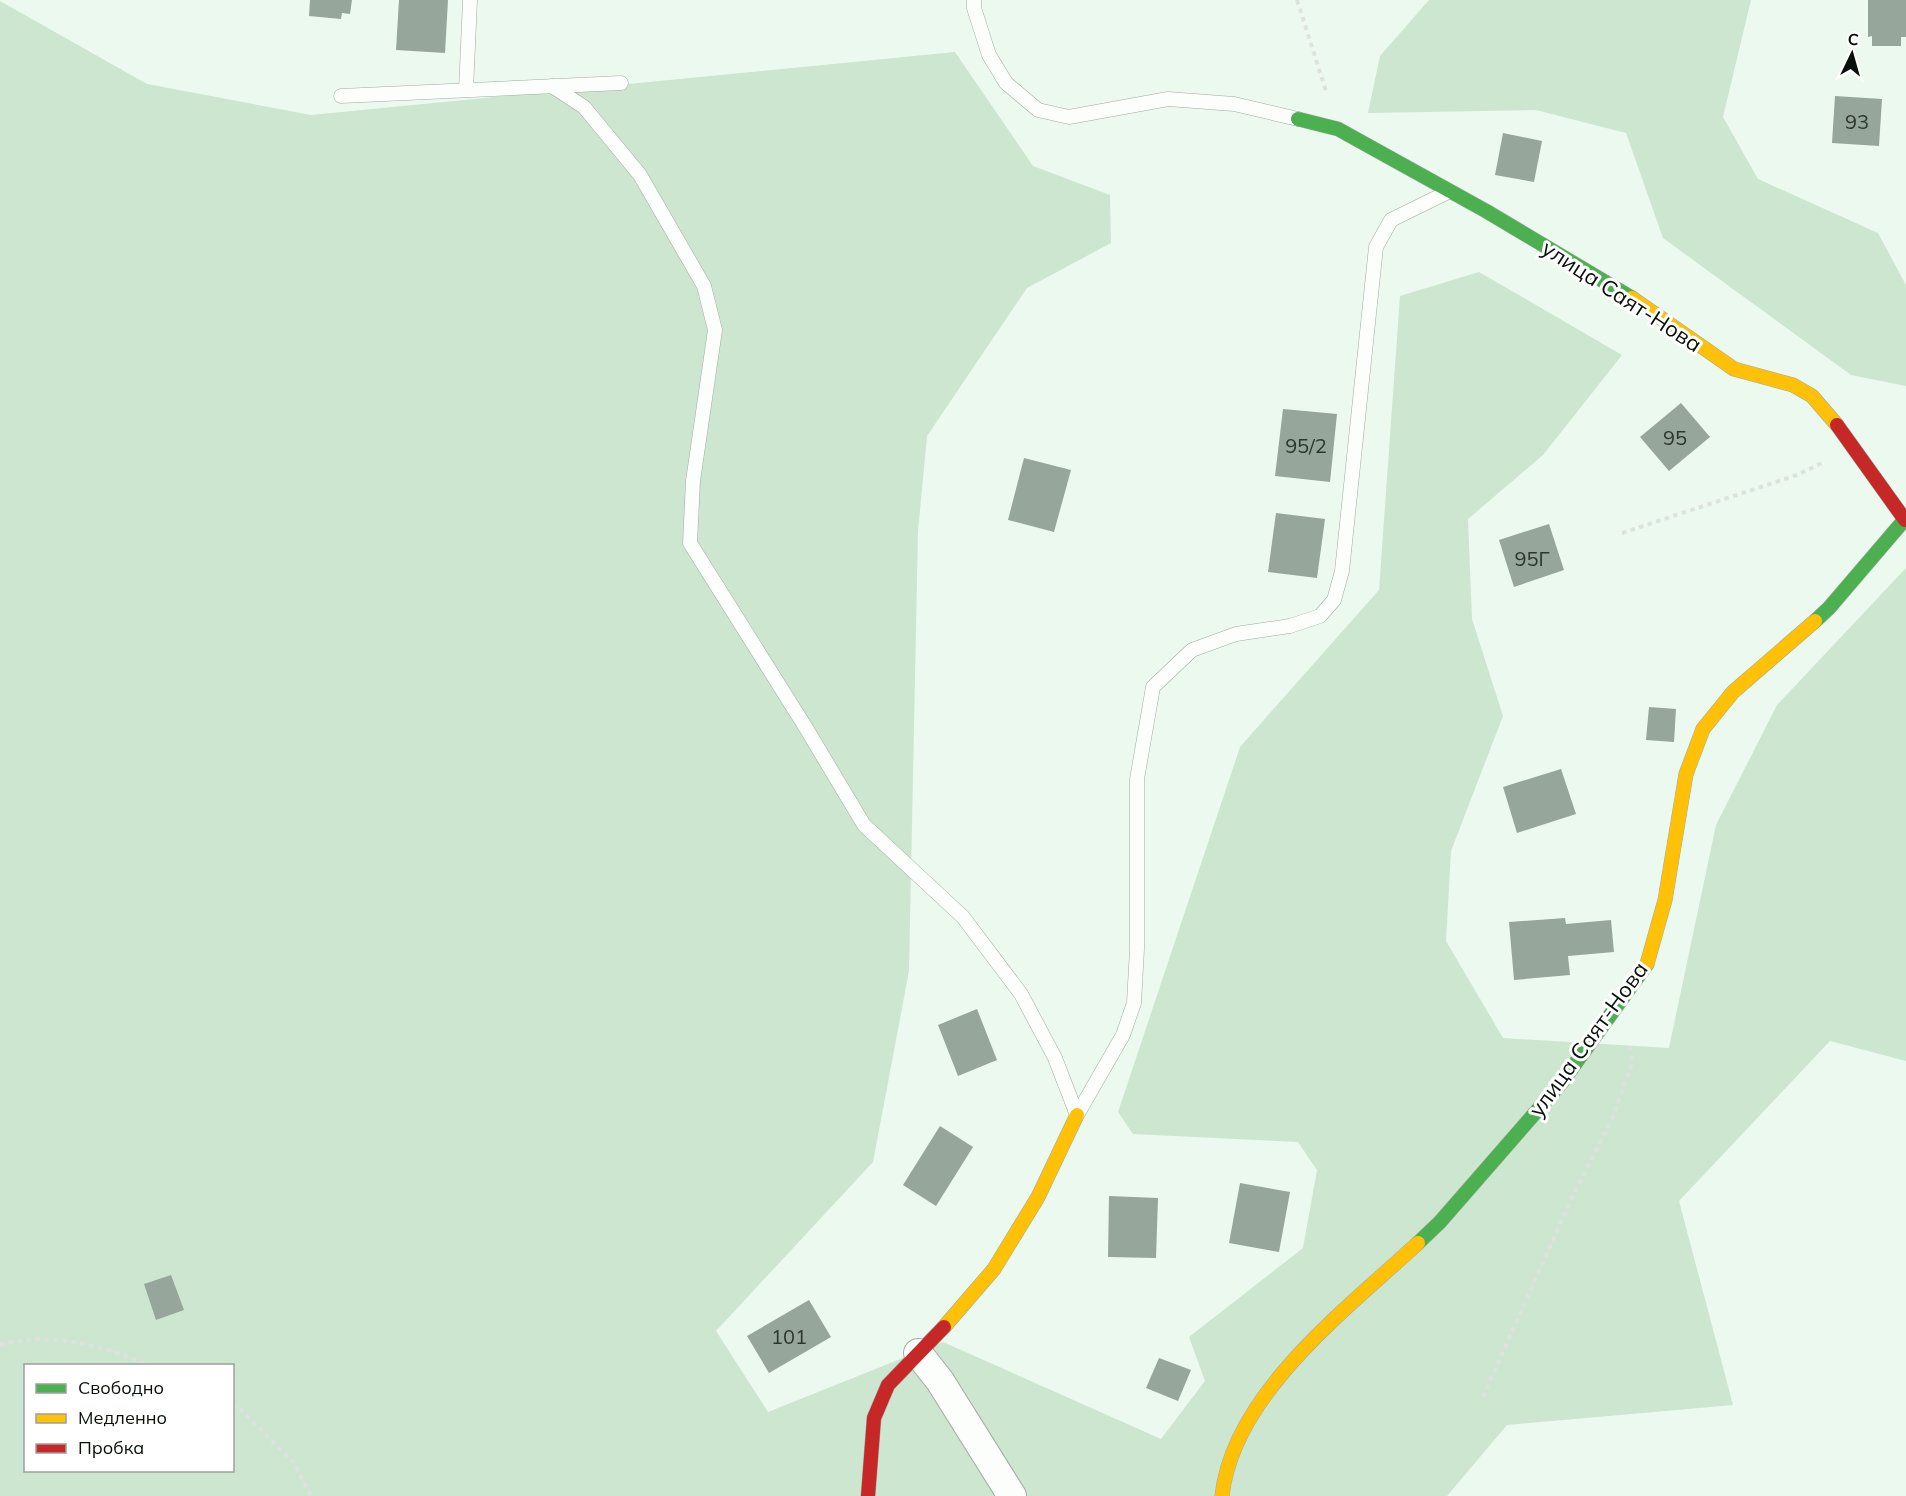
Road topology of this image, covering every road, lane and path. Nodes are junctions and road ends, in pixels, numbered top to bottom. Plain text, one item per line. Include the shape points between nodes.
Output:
1 (470, 0) edge
2 (974, 0) edge
3 (1297, 0) edge
4 (621, 83) dead end
5 (552, 86) junction
6 (466, 90) junction
7 (341, 96) dead end
8 (1298, 119) joint
9 (1338, 129) junction
10 (1450, 191) junction
11 (1848, 442) junction
12 (1905, 519) edge
13 (1622, 533) dead end
14 (1615, 1011) junction
15 (1077, 1115) junction
16 (0, 1345) edge
17 (918, 1353) junction
18 (147, 1364) edge
19 (1483, 1397) dead end
20 (234, 1406) edge
21 (311, 1496) edge
22 (868, 1496) edge
23 (1012, 1496) edge
24 (1222, 1496) edge

1 - 6 lane
2 - 8 lane via 989,55 1006,83 1038,110 1069,117 1168,99 1234,104
3 - 9 path
4 - 5 lane
5 - 6 lane
5 - 15 lane via 584,107 640,175 704,286 715,330 693,481 690,543 864,825 963,917 1021,994 1055,1058
6 - 7 lane
8 - 9 street, улица Саят-Нова
9 - 10 street, улица Саят-Нова
10 - 11 street, улица Саят-Нова via 1637,301 1734,369 1793,385 1812,396
10 - 15 lane via 1391,220 1376,247 1342,571 1334,600 1320,616 1290,626 1236,634 1192,650 1153,687 1137,779 1134,1003 1124,1035
11 - 12 street, улица Саят-Нова
11 - 13 path via 1824,462 1797,475
12 - 14 street, улица Саят-Нова via 1829,608 1732,692 1702,729 1686,774 1665,900 1648,963
14 - 19 path via 1629,1028 1632,1064 1612,1119
14 - 24 street, улица Саят-Нова via 1562,1082 1440,1222 1315,1338 1266,1392 1242,1432 1224,1478
15 - 17 street via 1038,1197 994,1269
16 - 18 path via 19,1339 72,1341
17 - 22 street via 888,1385 874,1418
17 - 23 street
20 - 21 path via 294,1463

